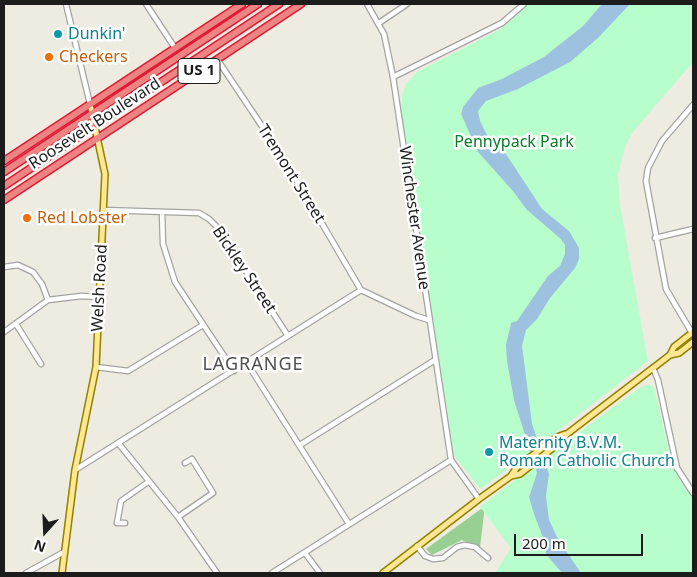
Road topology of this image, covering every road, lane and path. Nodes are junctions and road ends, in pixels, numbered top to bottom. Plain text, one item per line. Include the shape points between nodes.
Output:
1 (66, 4) edge
2 (146, 4) edge
3 (242, 4) edge
4 (258, 4) edge
5 (279, 4) edge
6 (301, 4) edge
7 (366, 4) edge
8 (407, 4) edge
9 (524, 4) edge
10 (379, 23) junction
11 (174, 48) junction
12 (217, 59) junction
13 (393, 77) junction
14 (90, 104) junction
15 (693, 105) edge
16 (92, 114) junction
17 (95, 126) junction
18 (98, 138) junction
19 (4, 161) edge
20 (4, 171) edge
21 (4, 186) edge
22 (4, 200) edge
23 (103, 210) junction
24 (162, 212) junction
25 (693, 229) edge
26 (655, 238) junction
27 (4, 267) edge
28 (361, 290) junction
29 (99, 297) junction
30 (48, 300) junction
31 (429, 320) junction
32 (16, 324) junction
33 (203, 325) junction
34 (4, 332) edge
35 (693, 332) edge
36 (288, 336) junction
37 (693, 342) edge
38 (670, 355) junction
39 (435, 360) junction
40 (247, 363) junction
41 (41, 364) dead end
42 (96, 367) junction
43 (653, 368) junction
44 (234, 371) junction
45 (558, 440) junction
46 (119, 444) junction
47 (300, 445) junction
48 (451, 460) junction
49 (185, 463) dead end
50 (75, 470) junction
51 (511, 476) junction
52 (148, 482) junction
53 (693, 493) edge
54 (479, 499) junction
55 (178, 517) junction
56 (125, 524) dead end
57 (349, 524) junction
58 (417, 546) junction
59 (64, 552) junction
60 (305, 553) junction
61 (488, 558) dead end
62 (385, 571) edge
63 (26, 573) edge
64 (62, 573) edge
65 (217, 573) edge
66 (272, 573) edge
67 (320, 573) edge
68 (394, 573) edge

1 - 14 street, Welsh Road
2 - 11 street
3 - 11 highway, Roosevelt Boulevard / US 1
4 - 16 highway, Roosevelt Boulevard / US 1
5 - 17 highway, Roosevelt Boulevard / US 1
6 - 12 highway, Roosevelt Boulevard / US 1
7 - 10 street, Winchester Avenue
8 - 10 street
9 - 13 street via 502,24
10 - 13 street, Winchester Avenue via 386,40
11 - 14 highway, Roosevelt Boulevard / US 1
12 - 18 highway, Roosevelt Boulevard / US 1
12 - 28 street, Tremont Street via 286,162
13 - 31 street, Winchester Avenue
14 - 16 main road, Welsh Road
14 - 19 highway, Roosevelt Boulevard / US 1
15 - 26 street via 662,141 648,168 646,190
16 - 17 main road, Welsh Road
16 - 20 highway, Roosevelt Boulevard / US 1
17 - 18 main road, Welsh Road
17 - 21 highway, Roosevelt Boulevard / US 1
18 - 22 highway, Roosevelt Boulevard / US 1
18 - 23 main road, Welsh Road via 105,168
23 - 24 street, Bickley Street
23 - 29 main road, Welsh Road
24 - 33 street via 163,244 169,267 186,301
24 - 36 street, Bickley Street via 199,213 209,219
25 - 26 street
26 - 35 street via 666,289
27 - 30 street via 18,265 33,272
28 - 31 street
28 - 36 street
29 - 30 street
29 - 42 main road, Welsh Road
30 - 32 street
31 - 39 street, Winchester Avenue
32 - 34 street
32 - 41 street
33 - 42 street via 128,371
33 - 44 street
35 - 38 main road via 674,346
36 - 40 street
37 - 38 main road via 680,353
38 - 43 main road
39 - 47 street
39 - 48 street, Winchester Avenue
40 - 44 street
40 - 47 street
42 - 50 main road, Welsh Road
43 - 45 main road
43 - 53 street via 678,468
44 - 46 street
45 - 51 main road via 517,467
45 - 51 main road via 520,474
46 - 50 street
46 - 52 street
47 - 57 street
48 - 54 street, Winchester Avenue
48 - 57 street
49 - 55 street via 192,459 212,493
50 - 59 main road, Welsh Road
51 - 54 main road
52 - 55 street
52 - 56 street via 121,501 117,523
54 - 58 main road
55 - 65 street
57 - 60 street
58 - 61 street via 425,556 433,559 440,559 465,545 475,547
58 - 62 main road
59 - 63 street
59 - 64 main road, Welsh Road
60 - 66 street
60 - 67 street
62 - 68 street

